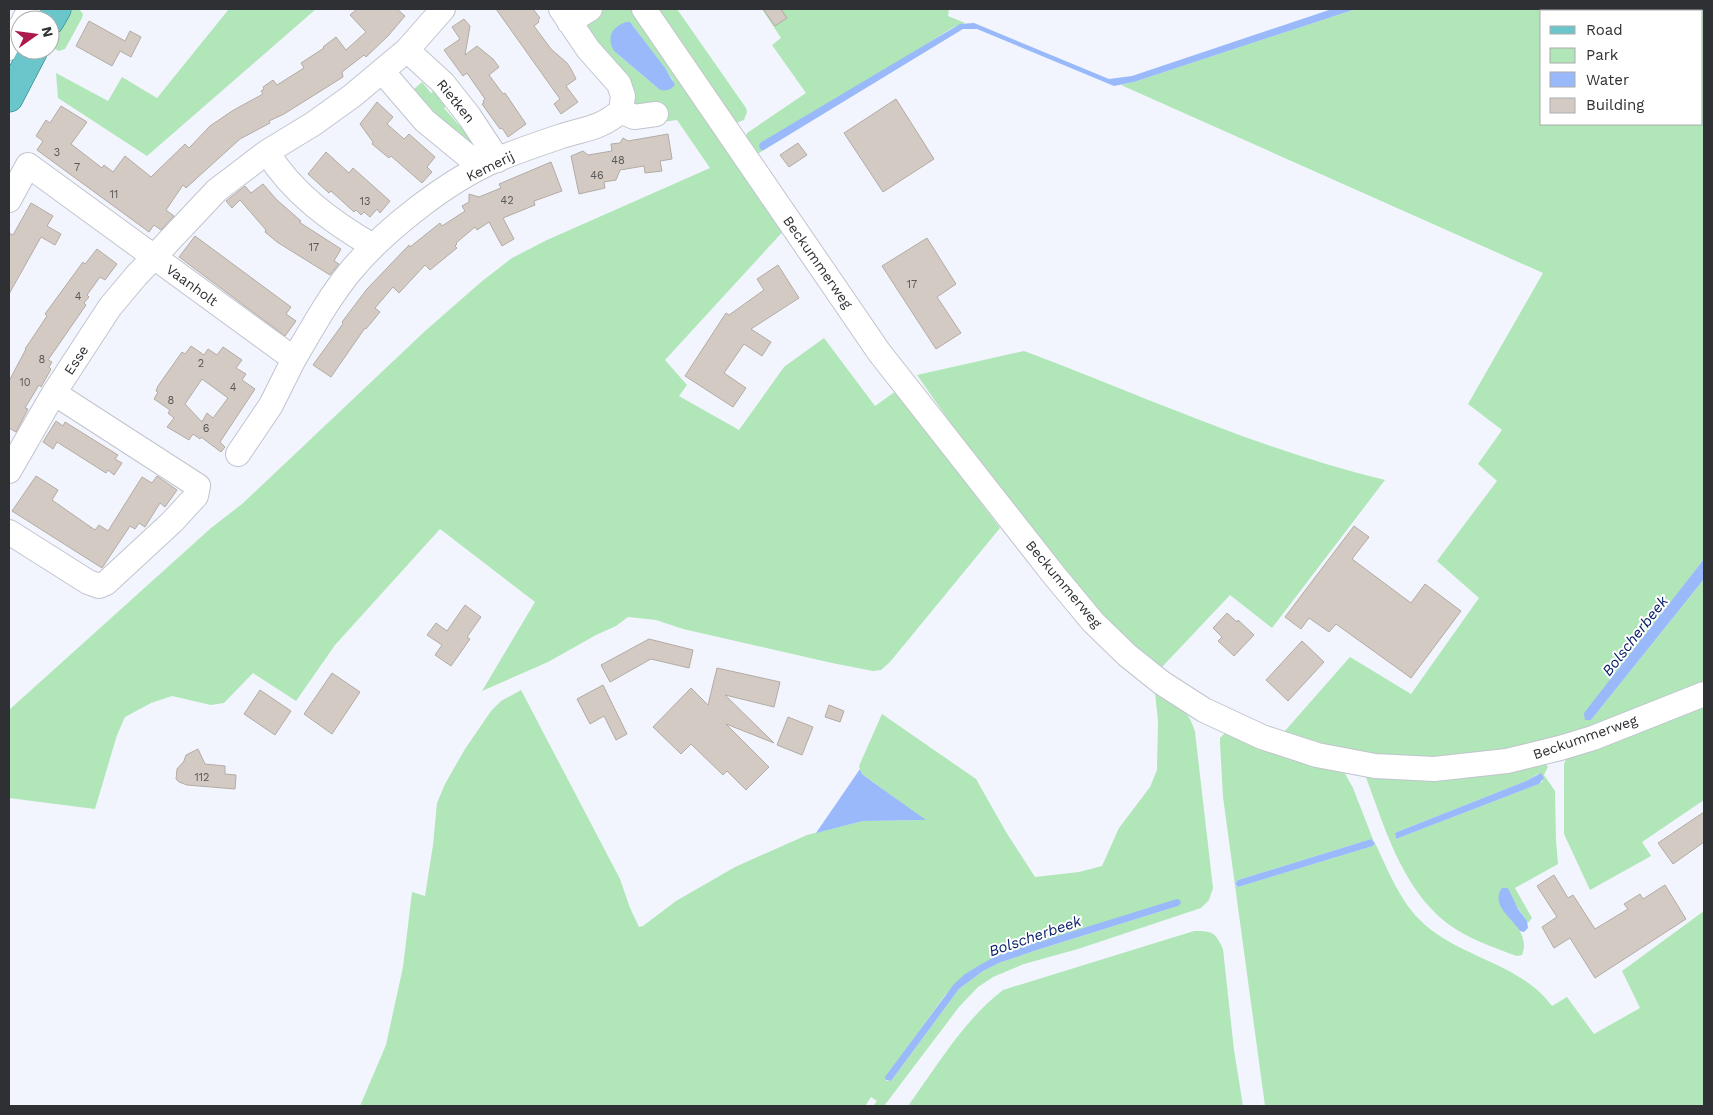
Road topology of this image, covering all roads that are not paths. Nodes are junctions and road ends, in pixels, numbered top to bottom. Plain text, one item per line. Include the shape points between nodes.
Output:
1 (444, 9) edge
2 (590, 9) edge
3 (644, 9) edge
4 (565, 16) edge
5 (406, 50) junction
6 (29, 60) edge
7 (382, 71) junction
8 (9, 98) edge
9 (621, 111) junction
10 (656, 114) dead end
11 (267, 152) junction
12 (489, 163) junction
13 (10, 195) edge
14 (373, 246) junction
15 (154, 257) junction
16 (294, 359) junction
17 (54, 393) junction
18 (238, 454) dead end
19 (9, 471) edge
20 (9, 532) edge
21 (1704, 694) edge

1 - 5 street
2 - 4 street
3 - 21 street, Beckummerweg via 879,352 1093,622 1162,683 1204,710 1262,737 1317,755 1375,766 1434,769 1507,761 1560,748
4 - 9 street via 588,49 619,84 623,96
5 - 7 street
5 - 12 street, Rietken via 443,83 469,116
6 - 8 main road
7 - 11 street via 313,124
7 - 12 street via 425,121
9 - 10 street via 634,117
9 - 12 street, Kemerij via 596,127 560,136
11 - 14 street via 278,170 313,204 345,230
11 - 15 street via 217,190
12 - 14 street, Kemerij via 429,200
13 - 15 street, Vaanholt via 28,165
14 - 16 street, Kemerij via 348,274 320,314
15 - 16 street, Vaanholt
15 - 17 street, Esse via 110,307
16 - 18 street via 271,405
17 - 19 street, Esse
17 - 20 street via 198,486 196,496 106,583 98,586

